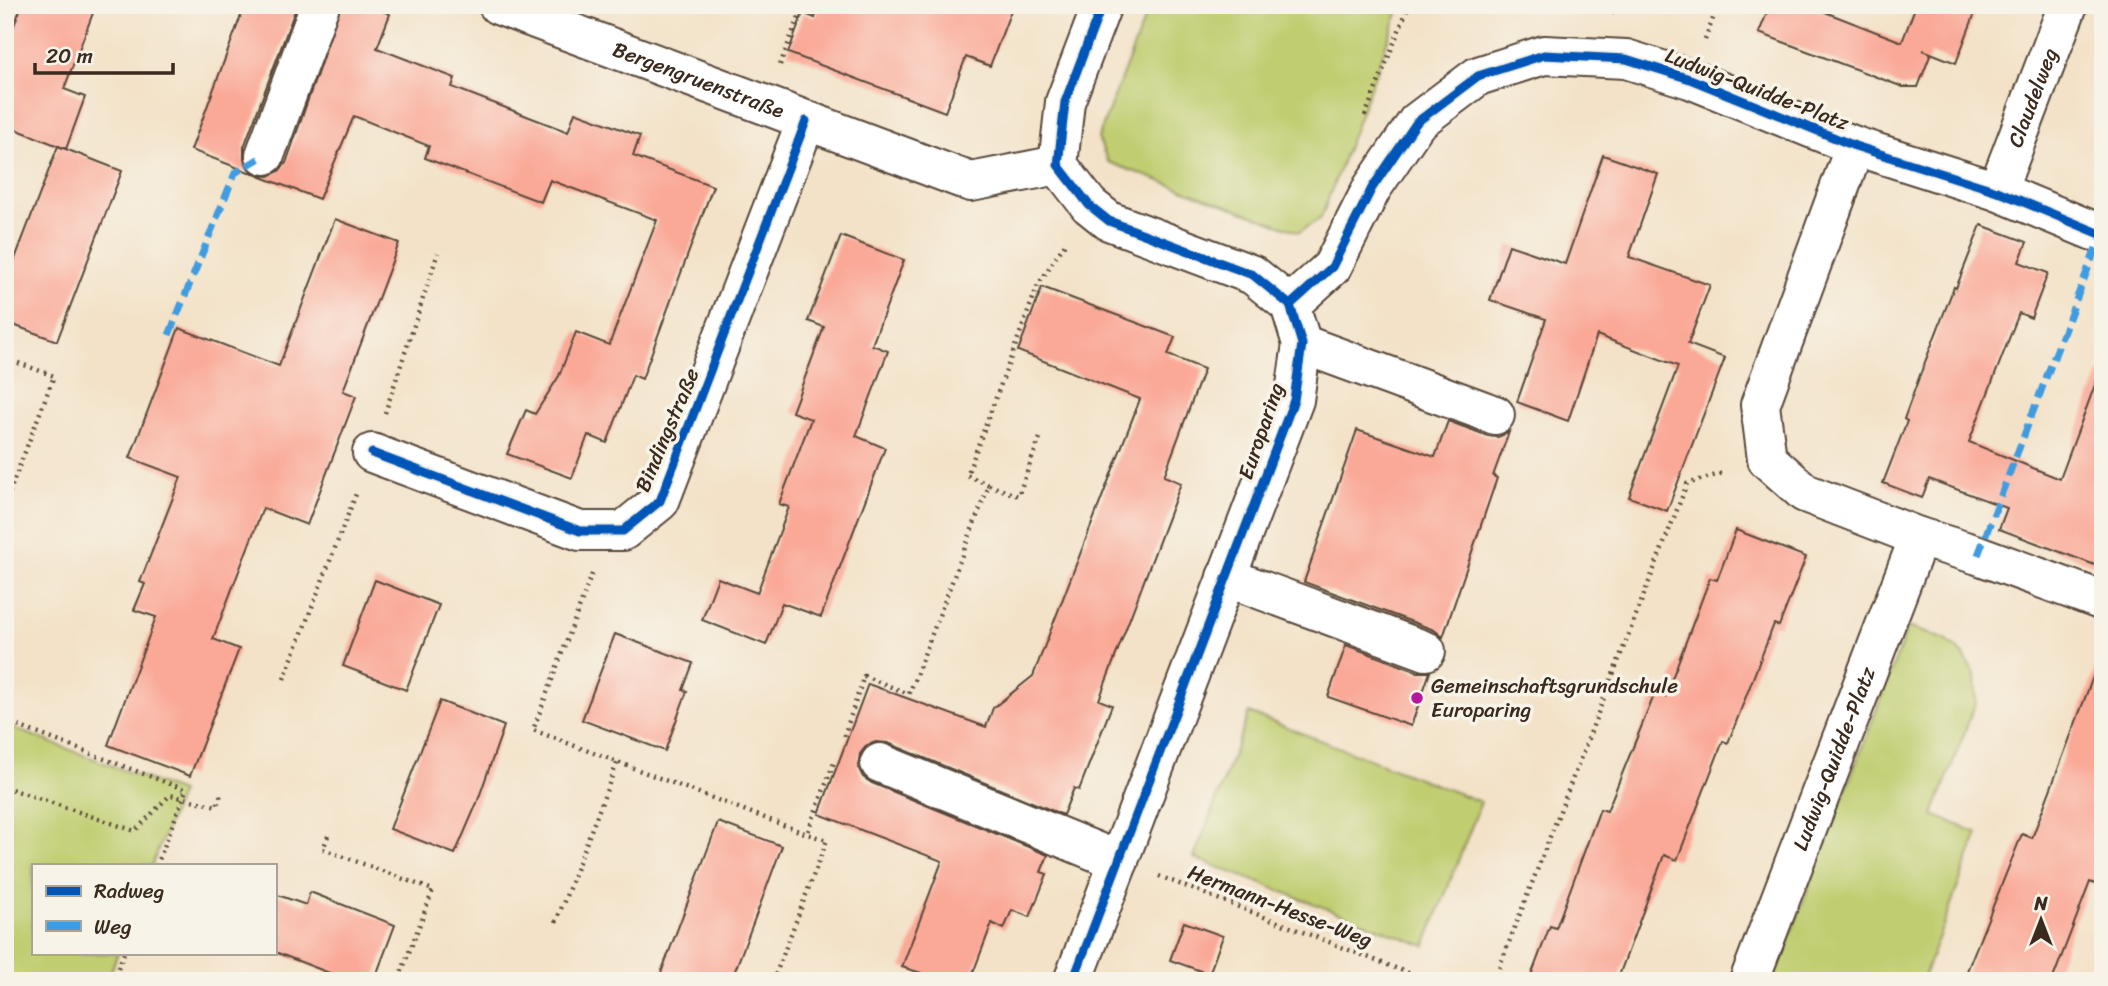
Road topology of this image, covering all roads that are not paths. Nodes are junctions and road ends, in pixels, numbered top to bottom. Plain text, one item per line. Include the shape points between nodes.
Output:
1 (320, 5) edge
2 (498, 5) edge
3 (1101, 5) edge
4 (2068, 5) edge
5 (806, 121) junction
6 (1855, 146) junction
7 (265, 155) dead end
8 (1058, 165) junction
9 (1997, 191) junction
10 (2103, 235) edge
11 (1290, 305) junction
12 (1302, 344) junction
13 (1495, 415) dead end
14 (372, 453) road end
15 (1919, 537) junction
16 (1226, 578) junction
17 (2103, 601) edge
18 (1426, 651) dead end
19 (880, 763) dead end
20 (1119, 861) junction
21 (1073, 981) edge
22 (1749, 981) edge

1 - 7 street
2 - 5 street, Bergengruenstraße
3 - 8 street via 1065,103
4 - 9 street, Claudelweg
5 - 8 street, Bergengruenstraße via 971,182
5 - 14 street, Bindingstraße via 660,501 623,531 580,531
6 - 9 street, Ludwig-Quidde-Platz
6 - 11 street, Ludwig-Quidde-Platz via 1690,79 1626,59 1544,55 1478,76 1417,122 1372,188 1332,267
6 - 15 street, Ludwig-Quidde-Platz via 1760,404 1767,459 1805,493
8 - 11 street via 1089,205 1109,221 1253,275
9 - 10 street, Ludwig-Quidde-Platz
11 - 12 street, Europaring
12 - 13 street
12 - 16 street, Europaring via 1294,400
15 - 17 street
15 - 22 street, Ludwig-Quidde-Platz
16 - 18 street
16 - 20 street, Europaring
19 - 20 street
20 - 21 street, Europaring

